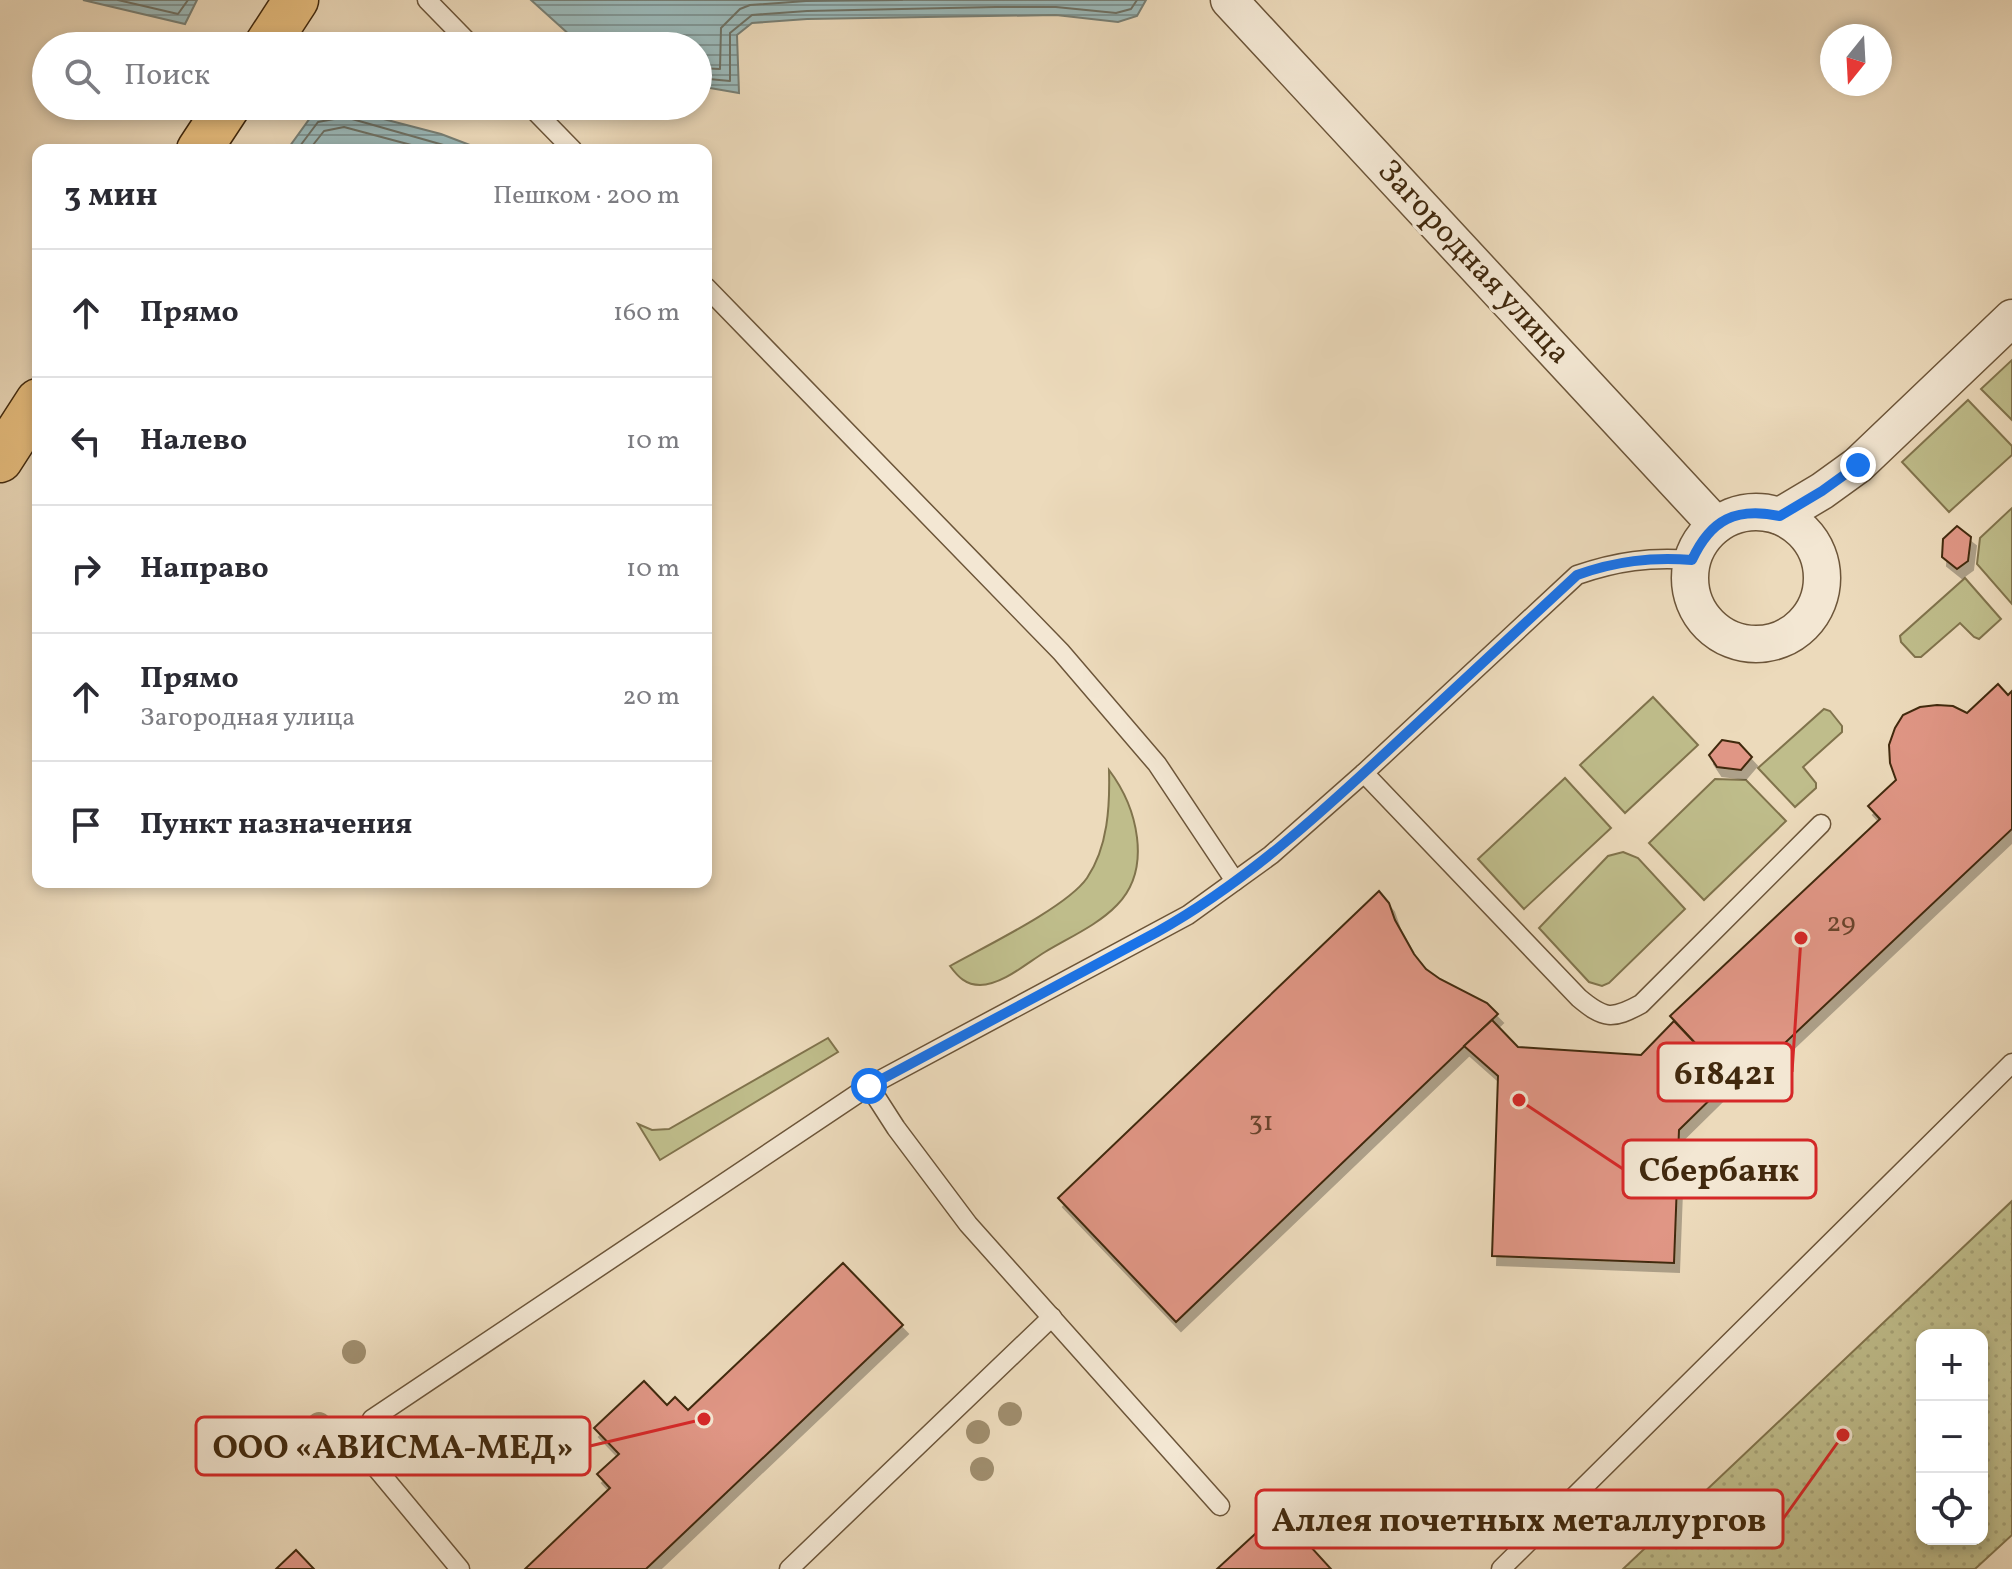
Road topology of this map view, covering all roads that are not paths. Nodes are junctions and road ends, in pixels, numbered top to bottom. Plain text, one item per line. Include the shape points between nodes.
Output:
1 (296, 0) edge
2 (427, 0) edge
3 (1229, 0) edge
4 (275, 32) edge
5 (458, 32) edge
6 (219, 120) edge
7 (544, 120) edge
8 (203, 144) edge
9 (567, 144) edge
10 (712, 293) edge
11 (2012, 318) edge
12 (32, 410) edge
13 (0, 460) edge
14 (1780, 516) junction
15 (1716, 525) junction
16 (1692, 560) junction
17 (1364, 773) junction
18 (1821, 824) dead end
19 (1235, 881) junction
20 (2012, 1063) edge
21 (869, 1086) junction
22 (1052, 1317) junction
23 (1220, 1506) dead end
24 (460, 1569) edge
25 (789, 1569) edge
26 (1501, 1569) edge

1 - 4 main road
2 - 5 lane
3 - 15 street, Загородная улица
6 - 8 main road
7 - 9 lane
10 - 19 lane via 1104,699 1157,764
11 - 14 street via 1858,465
12 - 13 main road
14 - 15 street via 1736,515
14 - 16 street via 1799,527 1813,545 1822,588 1801,627 1782,639 1740,643 1705,620 1694,602
15 - 16 street
16 - 17 lane via 1655,557 1610,563 1577,575
17 - 18 lane via 1579,998 1610,1017 1641,1004
17 - 19 lane
19 - 21 lane via 1178,921
20 - 26 lane
21 - 22 lane via 968,1224
21 - 24 lane via 372,1419 363,1444 367,1457
22 - 23 lane
22 - 25 lane

